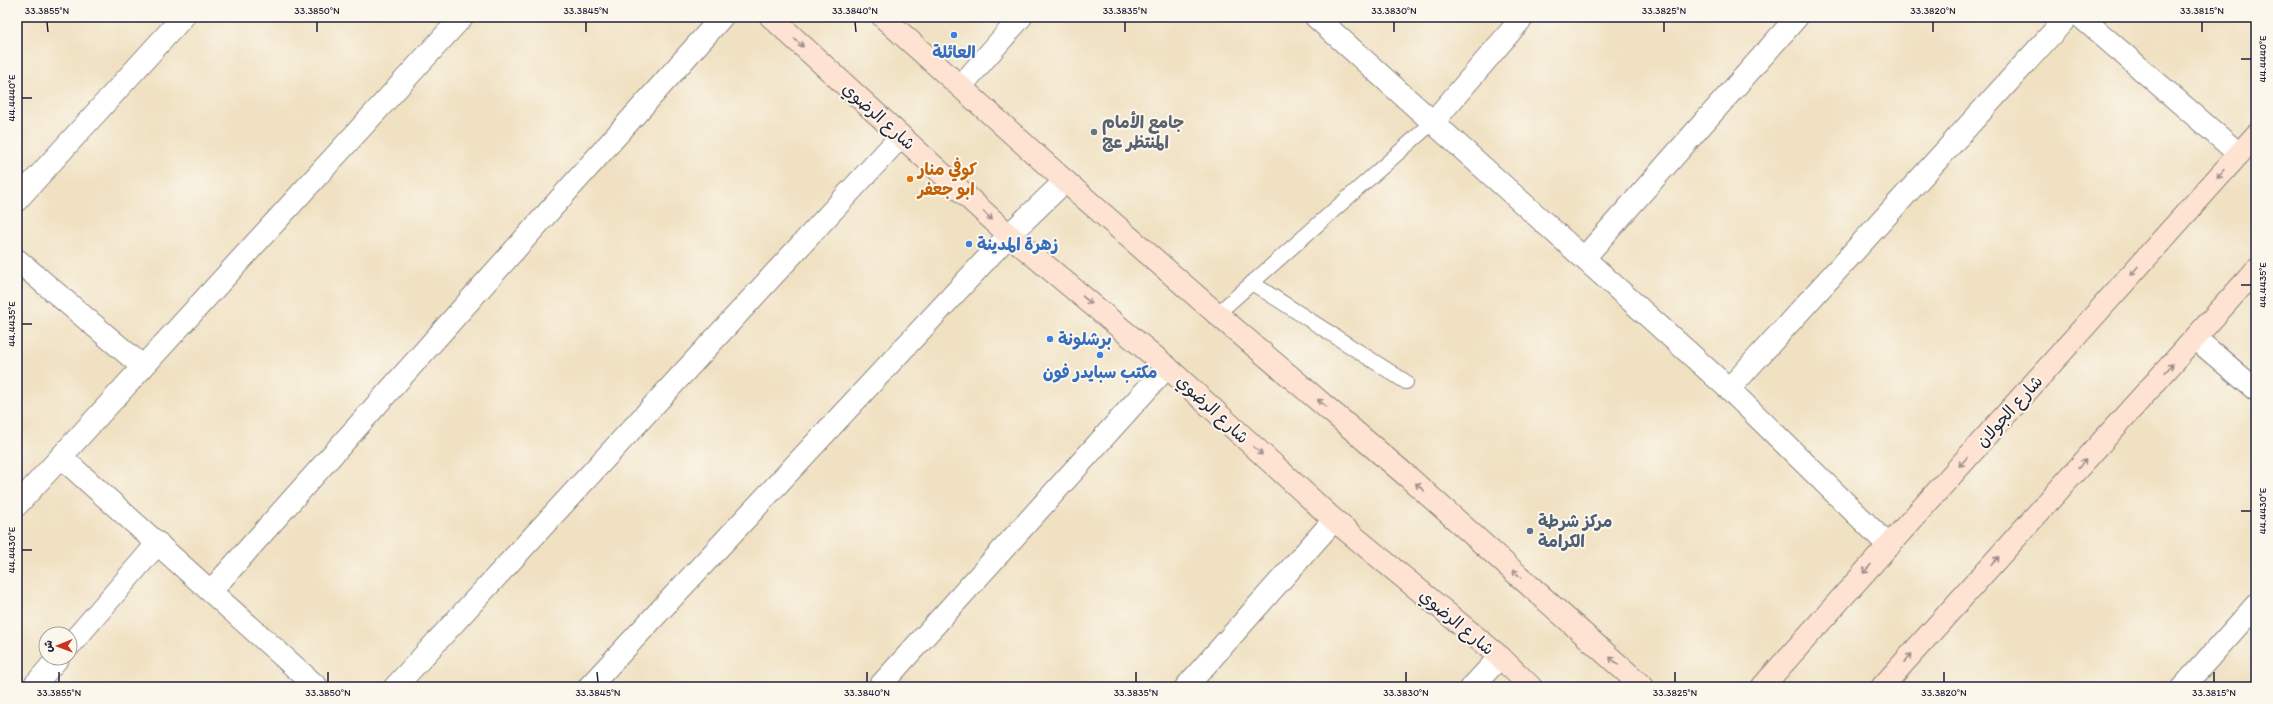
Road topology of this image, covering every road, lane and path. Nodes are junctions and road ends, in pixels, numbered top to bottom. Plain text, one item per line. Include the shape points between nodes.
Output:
1 (183, 17) edge
2 (462, 17) edge
3 (722, 17) edge
4 (770, 17) edge
5 (883, 17) edge
6 (1021, 17) edge
7 (1316, 17) edge
8 (1523, 17) edge
9 (1797, 17) edge
10 (2067, 17) edge
11 (2081, 17) edge
12 (961, 86) junction
13 (1433, 122) junction
14 (2256, 135) edge
15 (901, 136) junction
16 (2239, 154) junction
17 (1065, 181) junction
18 (17, 200) edge
19 (1009, 235) junction
20 (1584, 258) junction
21 (17, 260) edge
22 (2256, 270) edge
23 (1252, 283) junction
24 (1217, 314) junction
25 (2195, 338) junction
26 (143, 367) junction
27 (1168, 367) junction
28 (1406, 382) dead end
29 (1729, 389) junction
30 (2256, 390) edge
31 (61, 457) junction
32 (17, 505) edge
33 (1334, 520) junction
34 (158, 544) junction
35 (1889, 546) junction
36 (212, 591) junction
37 (2256, 605) edge
38 (78, 635) edge
39 (1500, 658) junction
40 (51, 666) edge
41 (316, 686) edge
42 (33, 687) edge
43 (395, 687) edge
44 (589, 687) edge
45 (879, 687) edge
46 (1186, 687) edge
47 (1472, 687) edge
48 (1531, 687) edge
49 (1643, 687) edge
50 (1762, 687) edge
51 (1882, 687) edge
52 (2183, 687) edge

1 - 18 street
2 - 26 street
3 - 36 street
4 -> 15 street, شارع الرضوي
5 - 12 street
6 - 12 street
7 - 13 street
8 - 13 street
9 - 20 street
10 - 29 street
11 - 16 street
12 - 17 street
13 - 20 street
13 - 23 lane
14 - 16 street, شارع الجولان
15 -> 19 street, شارع الرضوي
15 - 43 street
16 -> 35 street, شارع الجولان
17 - 19 street
17 - 24 street
19 -> 27 street, شارع الرضوي
19 - 44 street
20 - 29 street
21 - 26 street
22 - 25 street
23 - 24 lane
23 - 28 lane
49 -> 24 street via 1408,476
25 - 30 street
51 -> 25 street
26 - 31 street
27 -> 33 street, شارع الرضوي
27 - 45 street
29 - 35 street
31 - 32 street
31 - 34 street
33 - 39 street, شارع الرضوي
33 - 46 street
34 - 36 street
34 - 38 street
35 -> 50 street, شارع الجولان
36 - 41 street
37 - 52 street
39 - 47 street
39 - 48 street, شارع الرضوي
40 - 42 street

